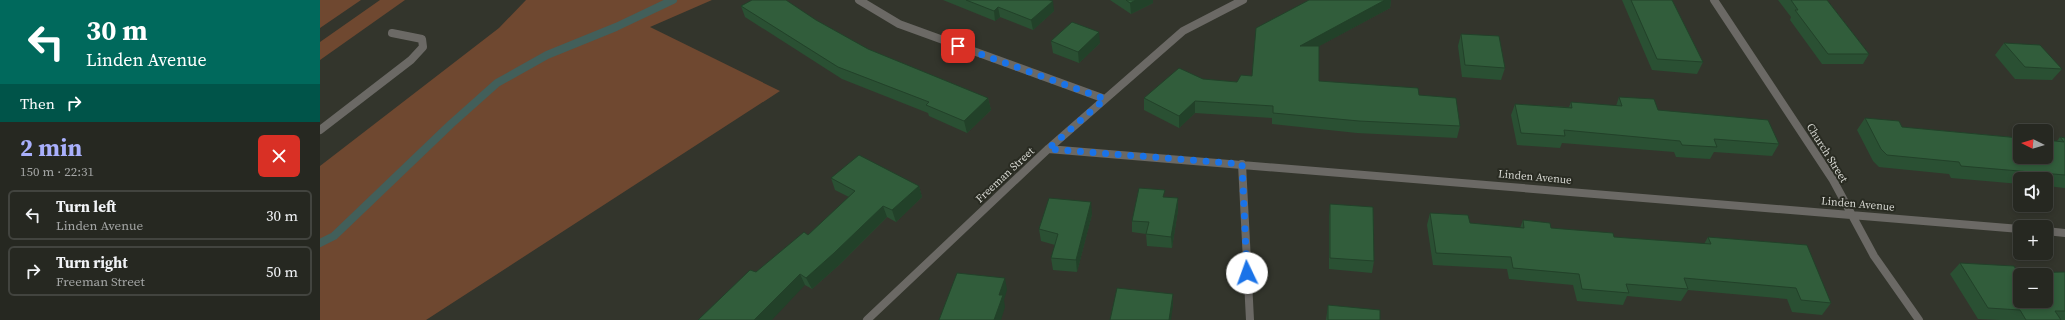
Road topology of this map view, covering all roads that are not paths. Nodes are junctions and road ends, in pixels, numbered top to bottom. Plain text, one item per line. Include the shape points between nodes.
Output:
1 (859, 0) edge
2 (1242, 0) edge
3 (1714, 0) edge
4 (392, 33) dead end
5 (1105, 99) junction
6 (320, 130) edge
7 (1048, 149) junction
8 (1242, 164) junction
9 (1850, 214) junction
10 (2013, 228) edge
11 (2053, 232) edge
12 (2065, 233) edge
13 (867, 320) edge
14 (1250, 320) edge
15 (1919, 320) edge

1 - 5 street via 899,24
2 - 5 street, Freeman Street via 1182,31
3 - 9 street, Church Street via 1833,180
4 - 6 street via 422,40 423,47 411,60
5 - 7 street, Freeman Street
7 - 8 street, Linden Avenue
7 - 13 street, Freeman Street
8 - 9 street, Linden Avenue
8 - 14 street
9 - 10 street, Linden Avenue
9 - 15 street, Church Street via 1874,256
11 - 12 street

